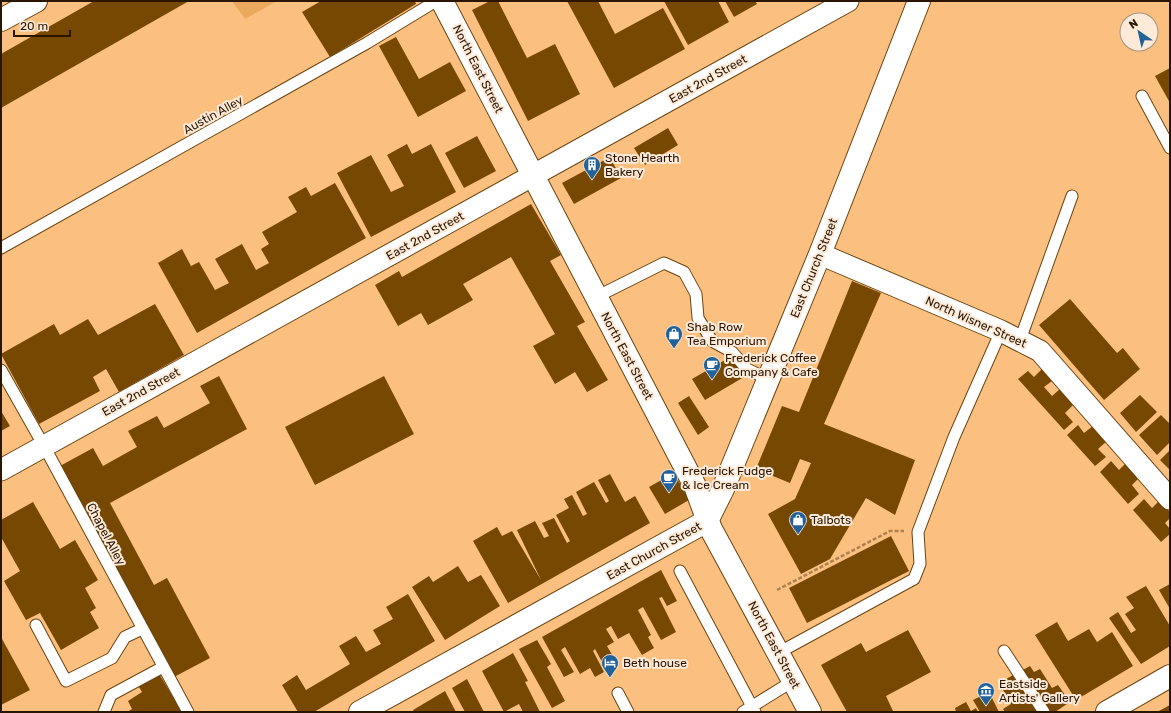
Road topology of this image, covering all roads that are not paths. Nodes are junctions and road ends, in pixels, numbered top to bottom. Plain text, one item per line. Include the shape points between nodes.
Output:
1 (36, 1) edge
2 (436, 1) edge
3 (442, 1) edge
4 (848, 1) edge
5 (919, 1) edge
6 (1, 20) edge
7 (1142, 96) dead end
8 (1170, 148) edge
9 (533, 175) junction
10 (1072, 196) dead end
11 (1, 248) edge
12 (820, 254) junction
13 (596, 297) junction
14 (1001, 331) junction
15 (1020, 340) junction
16 (1, 370) edge
17 (768, 380) junction
18 (44, 446) junction
19 (1, 470) edge
20 (1170, 499) edge
21 (707, 521) junction
22 (680, 571) dead end
23 (36, 624) dead end
24 (142, 629) junction
25 (1004, 651) dead end
26 (778, 653) junction
27 (163, 667) junction
28 (1170, 676) edge
29 (793, 681) junction
30 (618, 693) dead end
31 (750, 710) edge
32 (104, 712) edge
33 (188, 712) edge
34 (360, 712) edge
35 (628, 712) edge
36 (810, 712) edge
37 (1044, 712) edge
38 (1107, 712) edge

1 - 6 main road
2 - 11 lane, Austin Alley via 360,47
3 - 9 main road, North East Street
4 - 9 street, East 2nd Street
5 - 12 main road, East Church Street
7 - 8 lane
9 - 13 main road, North East Street
9 - 18 street, East 2nd Street
10 - 15 lane
12 - 14 street, North Wisner Street
12 - 17 main road, East Church Street
13 - 17 lane via 664,263 684,272 696,294 698,318 712,340 732,352 747,369
13 - 21 main road, North East Street via 695,486
14 - 15 street, North Wisner Street
14 - 26 lane via 954,437 918,532 920,564 914,579
15 - 20 street, North Wisner Street via 1040,351
16 - 18 lane, Chapel Alley
17 - 21 main road, East Church Street
18 - 19 street, East 2nd Street
18 - 24 lane, Chapel Alley
21 - 26 main road, North East Street
21 - 34 main road, East Church Street
22 - 31 lane
23 - 24 lane via 66,681 112,658 125,637
24 - 27 lane, Chapel Alley
25 - 37 lane
26 - 29 main road, North East Street
27 - 32 lane via 111,695
27 - 33 lane, Chapel Alley
28 - 38 main road
29 - 31 lane
29 - 36 main road, North East Street
30 - 35 lane

